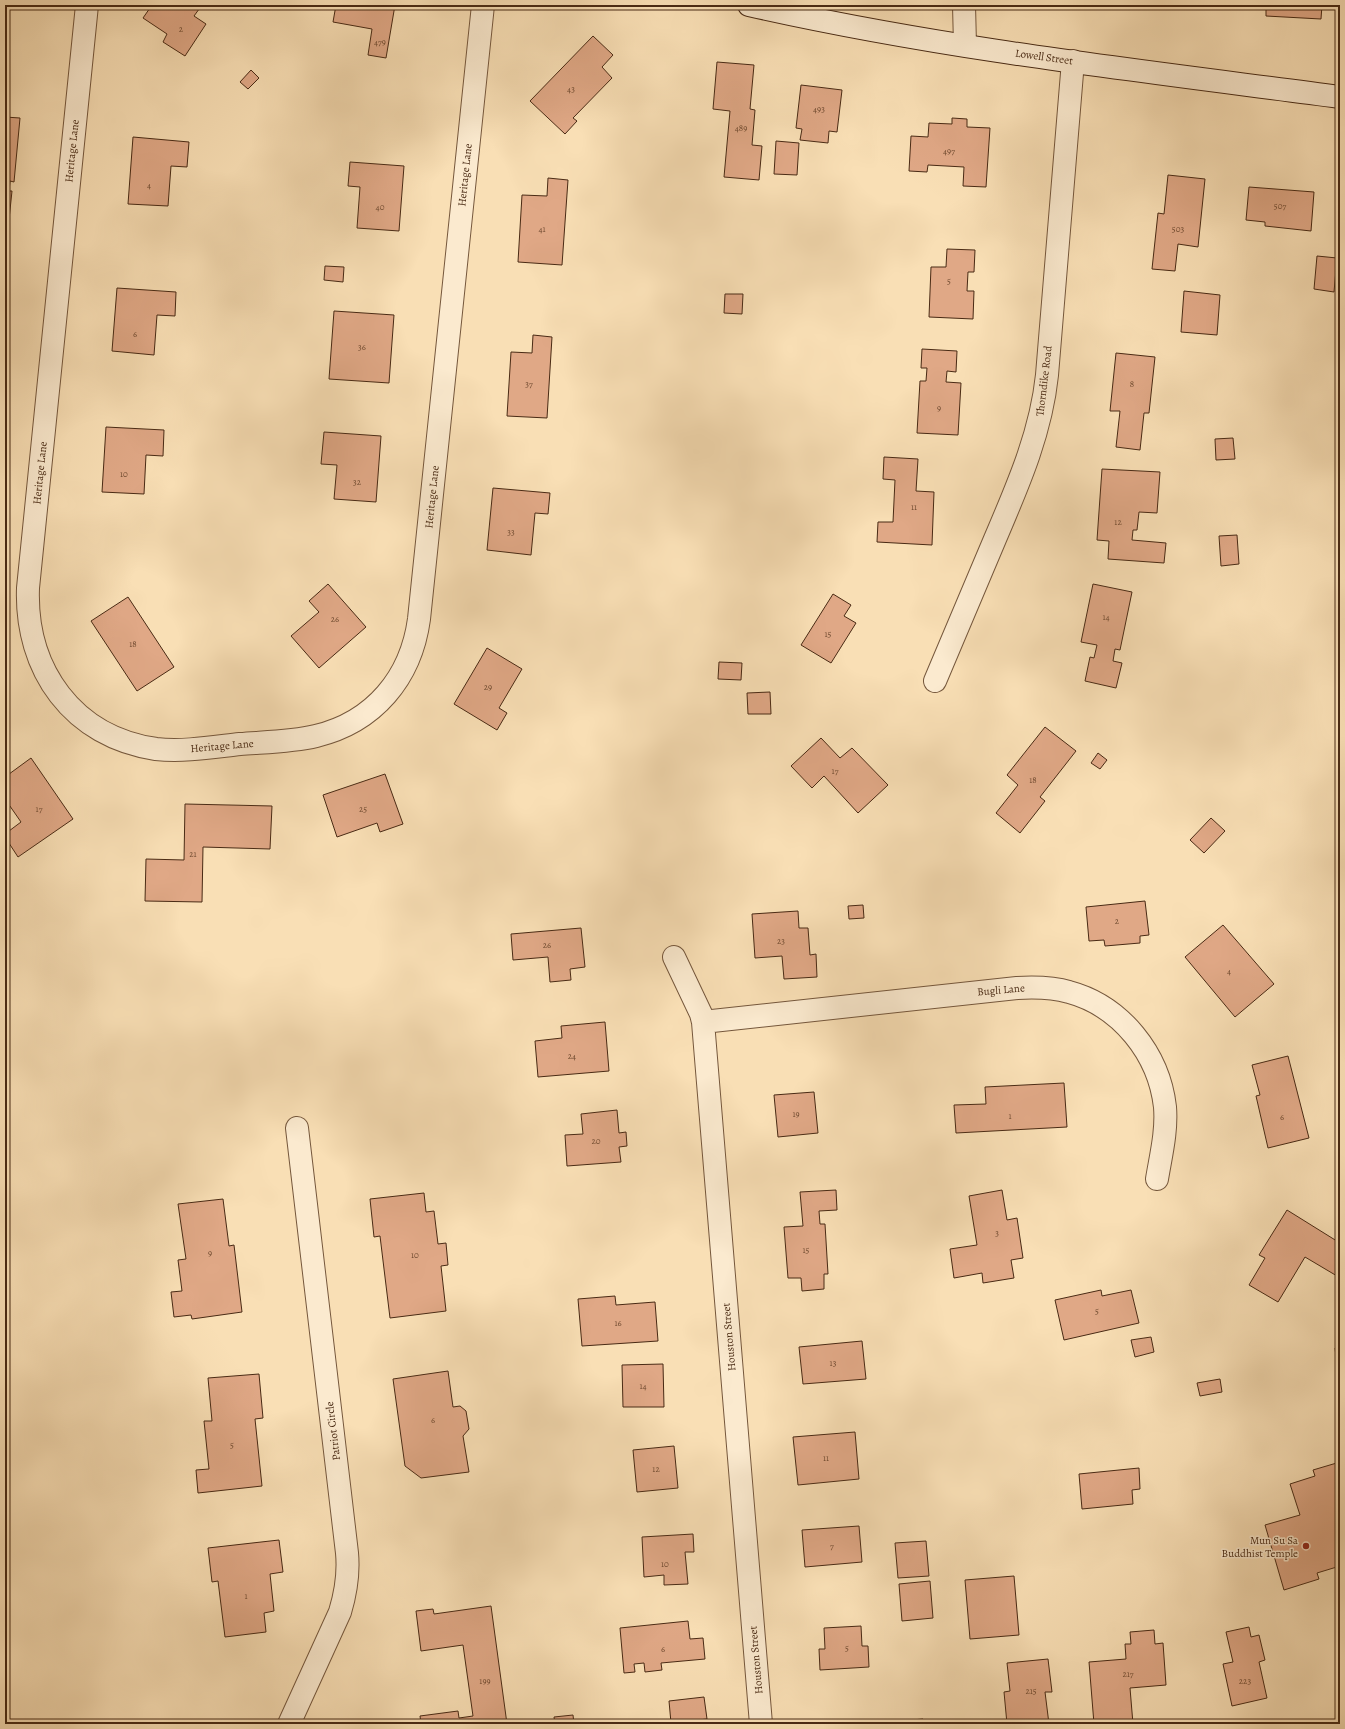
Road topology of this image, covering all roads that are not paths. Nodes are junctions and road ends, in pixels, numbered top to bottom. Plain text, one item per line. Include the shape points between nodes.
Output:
1 (86, 5) edge
2 (483, 5) edge
3 (749, 5) edge
4 (964, 5) edge
5 (966, 45) junction
6 (1072, 61) junction
7 (1340, 97) edge
8 (935, 681) dead end
9 (674, 957) dead end
10 (703, 1022) junction
11 (297, 1128) dead end
12 (1157, 1179) dead end
13 (289, 1724) edge
14 (761, 1724) edge

1 - 2 street, Heritage Lane via 29,580 28,620 42,667 60,694 75,710 96,727 126,741 141,746 174,750 300,738 330,732 370,710 391,689 407,663 419,620
3 - 5 street, Lowell Street via 826,22
4 - 5 street
5 - 6 street, Lowell Street
6 - 7 street, Lowell Street
6 - 8 street, Thorndike Road via 1047,375 1041,414 1023,471
9 - 10 street, Houston Street
10 - 12 street, Bugli Lane via 1017,988 1052,988 1069,992 1102,1006 1116,1016 1150,1057 1165,1107
10 - 14 street, Houston Street
11 - 13 street, Patriot Circle via 346,1537 348,1573 346,1593 340,1612

